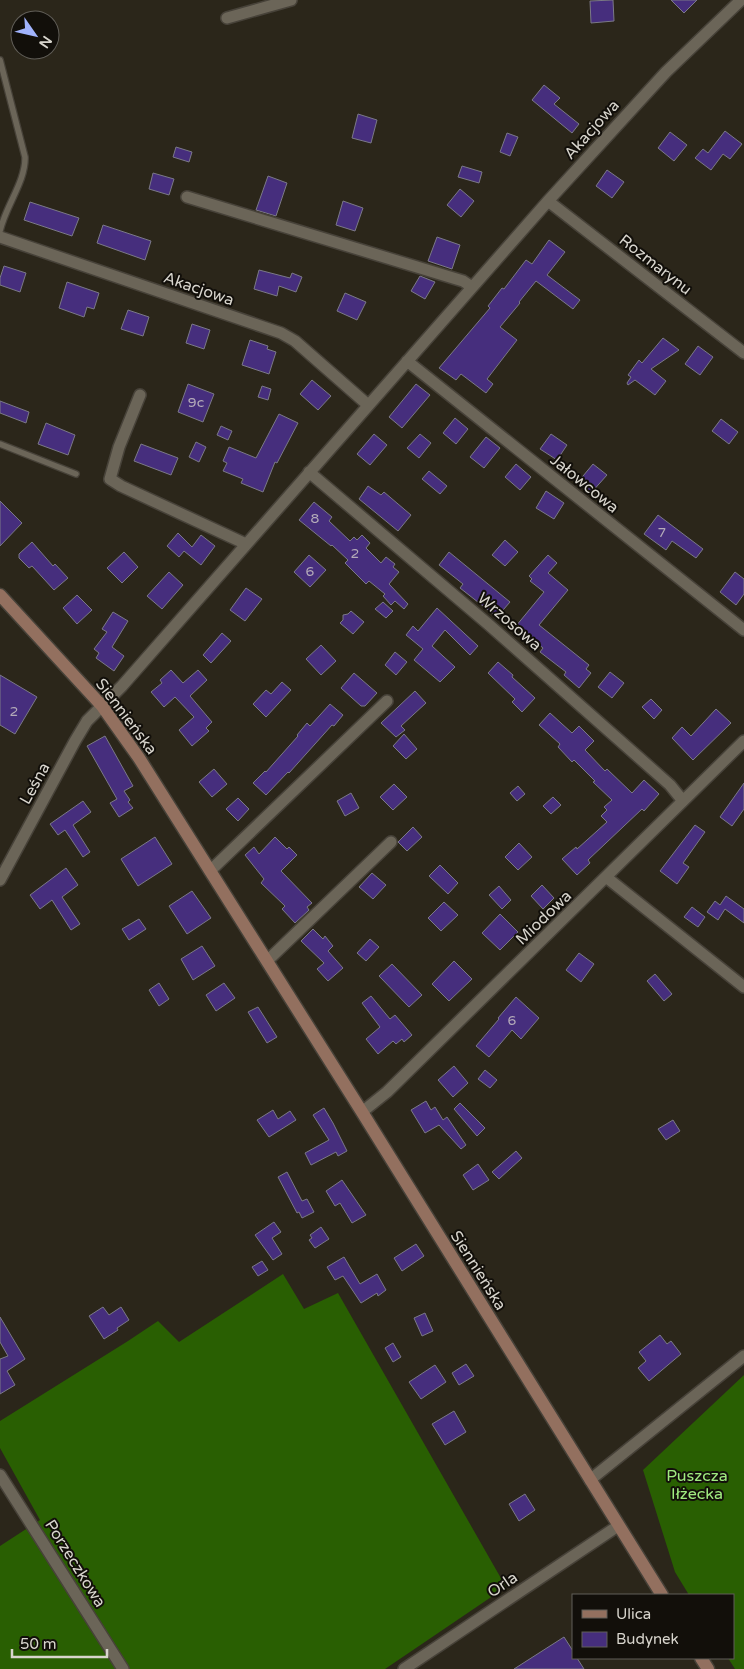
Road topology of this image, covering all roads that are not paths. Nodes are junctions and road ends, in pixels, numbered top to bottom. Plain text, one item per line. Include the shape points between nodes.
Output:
1 (291, 0) edge
2 (742, 0) edge
3 (227, 18) dead end
4 (0, 60) edge
5 (187, 196) dead end
6 (548, 200) junction
7 (0, 231) edge
8 (0, 237) edge
9 (472, 287) junction
10 (744, 353) edge
11 (406, 361) junction
12 (140, 395) dead end
13 (368, 405) junction
14 (0, 444) edge
15 (309, 472) junction
16 (76, 474) dead end
17 (246, 544) junction
18 (0, 595) edge
19 (744, 630) edge
20 (387, 700) dead end
21 (102, 706) junction
22 (744, 741) edge
23 (683, 801) junction
24 (391, 842) dead end
25 (210, 871) junction
26 (606, 877) junction
27 (0, 880) edge
28 (267, 961) junction
29 (744, 987) edge
30 (362, 1112) junction
31 (744, 1356) edge
32 (0, 1475) edge
33 (590, 1480) junction
34 (618, 1526) junction
35 (661, 1594) edge
36 (123, 1669) edge
37 (404, 1669) edge

1 - 3 street
2 - 6 street, Akacjowa via 666,72
4 - 7 lane via 26,167
5 - 9 street via 463,281
6 - 9 street, Akacjowa
6 - 10 street, Rozmarynu
8 - 13 street, Akacjowa via 281,333 295,341
9 - 11 street, Akacjowa
11 - 13 street, Akacjowa
11 - 19 street, Jałowcowa
12 - 17 street via 110,480
13 - 15 street, Akacjowa
14 - 16 lane
15 - 17 street, Akacjowa
15 - 23 street, Wrzosowa via 496,630 670,785
17 - 21 street, Akacjowa
18 - 21 main road, Siennieńska
20 - 25 street
21 - 25 main road, Siennieńska
21 - 27 street, Leśna via 91,716 75,741
22 - 23 street, Miodowa
23 - 26 street, Miodowa
24 - 28 street
25 - 28 main road, Siennieńska
26 - 29 street
26 - 30 street, Miodowa via 380,1099
28 - 30 main road, Siennieńska
30 - 33 main road, Siennieńska
31 - 33 street
32 - 36 street, Porzeczkowa
33 - 34 main road, Siennieńska
34 - 35 main road, Siennieńska
34 - 37 street, Orla

